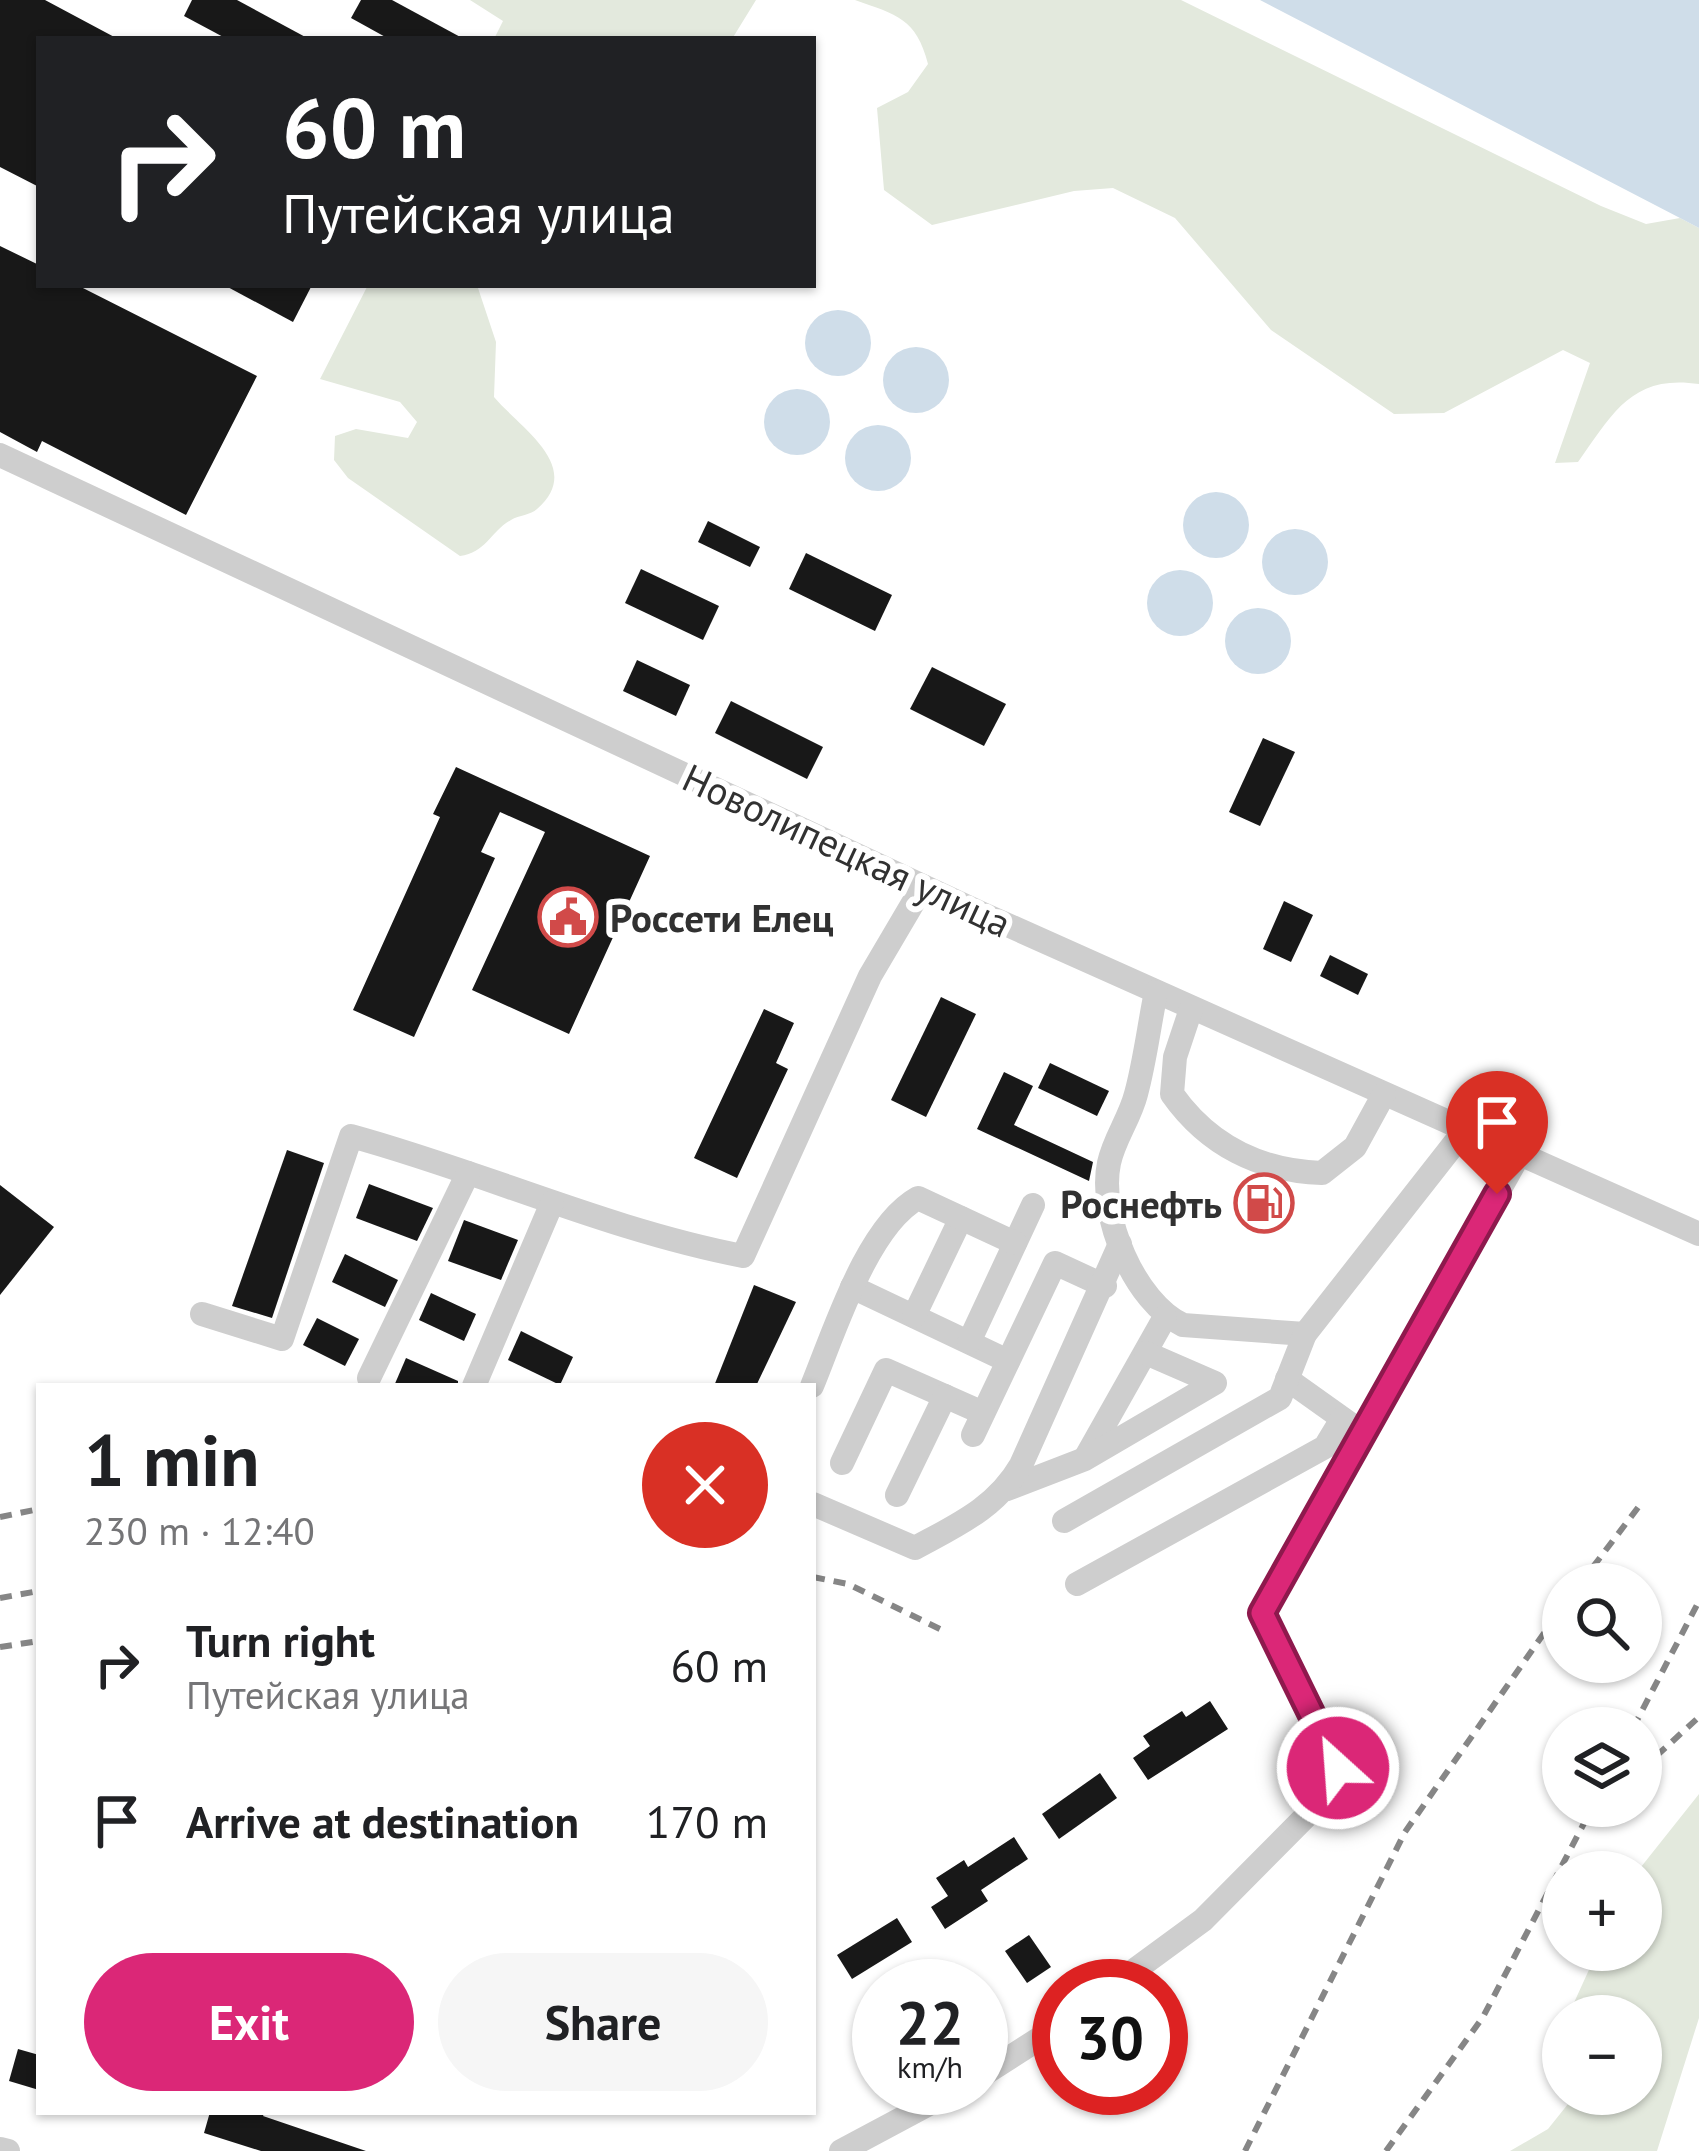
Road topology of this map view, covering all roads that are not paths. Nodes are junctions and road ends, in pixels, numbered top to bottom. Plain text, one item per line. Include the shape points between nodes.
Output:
1 (0, 455) edge
2 (923, 886) junction
3 (1156, 992) junction
4 (1191, 1009) junction
5 (1384, 1094) junction
6 (1465, 1130) junction
7 (1519, 1155) junction
8 (468, 1173) junction
9 (552, 1203) junction
10 (1033, 1204) dead end
11 (961, 1218) junction
12 (1699, 1234) edge
13 (1015, 1243) junction
14 (1120, 1244) junction
15 (1105, 1286) junction
16 (853, 1287) junction
17 (202, 1314) dead end
18 (914, 1316) junction
19 (1166, 1317) junction
20 (1305, 1334) junction
21 (969, 1342) junction
22 (1146, 1353) junction
23 (1008, 1361) junction
24 (369, 1378) dead end
25 (1287, 1378) junction
26 (475, 1383) edge
27 (813, 1383) edge
28 (945, 1396) junction
29 (1353, 1426) junction
30 (1084, 1459) junction
31 (842, 1463) dead end
32 (1007, 1489) junction
33 (897, 1495) dead end
34 (816, 1505) edge
35 (1064, 1520) dead end
36 (1077, 1584) dead end
37 (1150, 1959) edge
38 (908, 2115) edge
39 (841, 2151) edge

1 - 2 street, Новолипецкая улица
2 - 3 street, Новолипецкая улица
2 - 9 street via 870,976 743,1256
3 - 4 street, Новолипецкая улица
3 - 14 street via 1136,1096 1108,1164
4 - 5 street, Новолипецкая улица
4 - 5 street via 1172,1094 1204,1135 1255,1161 1322,1173 1354,1147
5 - 6 street, Новолипецкая улица
6 - 7 street, Новолипецкая улица
6 - 20 street
7 - 12 street, Новолипецкая улица
7 - 29 street
8 - 9 street
8 - 17 street via 350,1136 282,1339
8 - 24 street
9 - 26 street
10 - 13 street
11 - 13 street
11 - 16 street via 918,1198 899,1208
11 - 18 street
13 - 21 street
14 - 15 street
14 - 19 street
15 - 23 street via 1055,1263
15 - 32 street
16 - 18 street
16 - 27 street
18 - 21 street
19 - 20 street
19 - 22 street
20 - 25 street
21 - 23 street
22 - 30 street
22 - 30 street via 1215,1383
23 - 28 street via 978,1424
25 - 29 street
25 - 35 street via 1280,1398
28 - 31 street via 886,1370
28 - 33 street
29 - 36 street
29 - 37 street via 1262,1613 1330,1747 1338,1768 1330,1791 1203,1920
30 - 32 street
32 - 34 street via 915,1548
38 - 39 street

